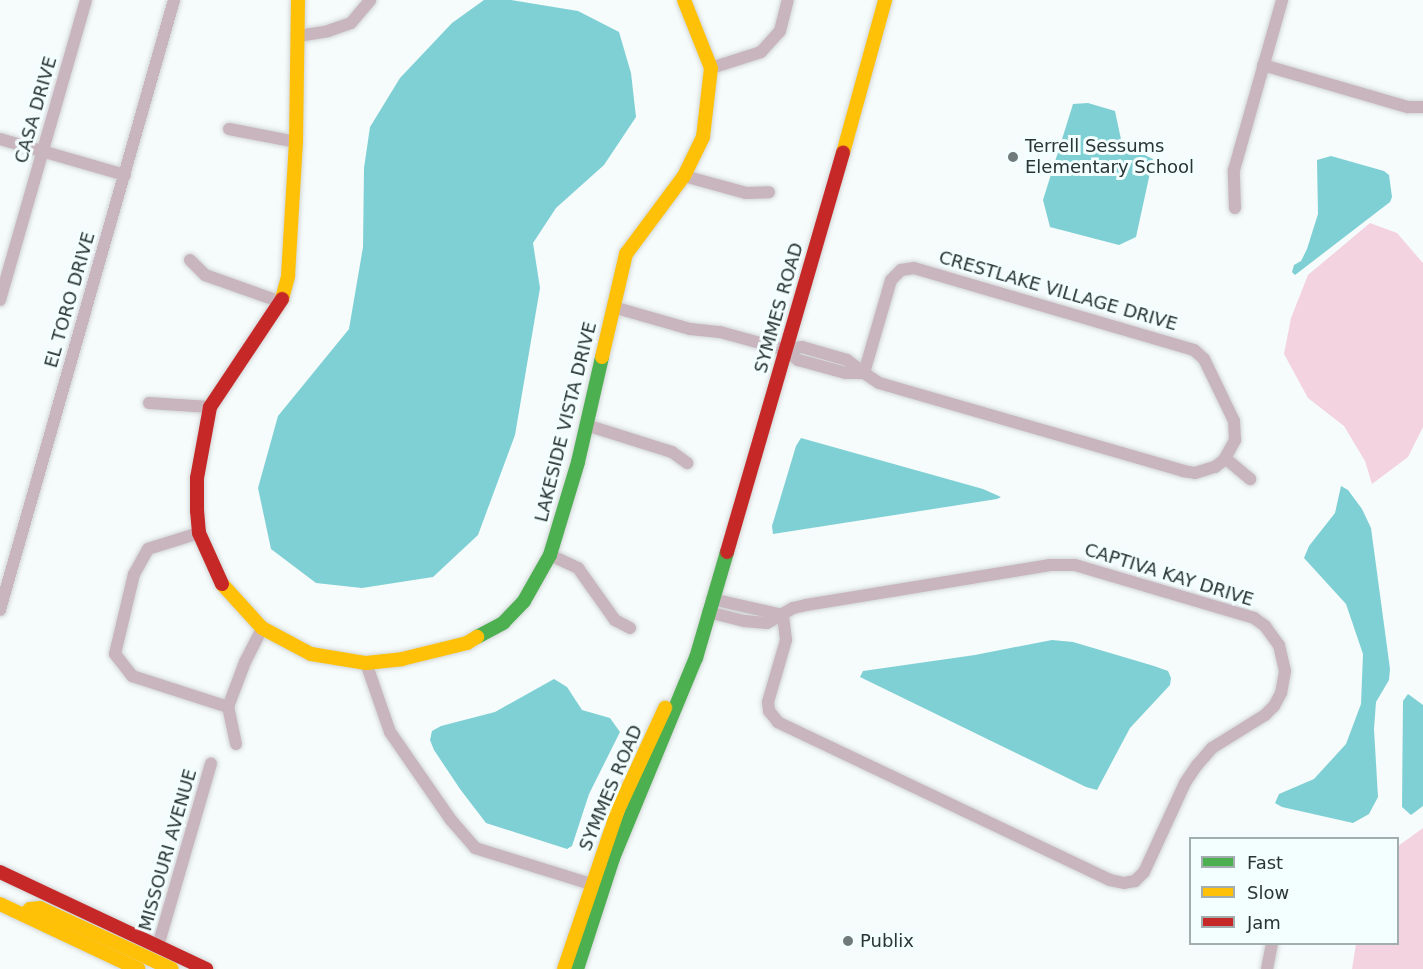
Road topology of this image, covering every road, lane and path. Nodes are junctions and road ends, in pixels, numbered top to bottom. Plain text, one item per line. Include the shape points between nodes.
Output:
1 (86, 0) edge
2 (174, 0) edge
3 (298, 0) edge
4 (370, 0) edge
5 (684, 0) edge
6 (788, 0) edge
7 (885, 0) edge
8 (1282, 0) edge
9 (298, 36) junction
10 (1263, 65) junction
11 (711, 68) junction
12 (1423, 107) edge
13 (229, 129) dead end
14 (0, 140) edge
15 (296, 142) junction
16 (42, 152) junction
17 (124, 175) junction
18 (684, 176) junction
19 (769, 192) dead end
20 (1235, 208) dead end
21 (190, 260) dead end
22 (0, 300) edge
23 (281, 302) junction
24 (613, 307) junction
25 (786, 350) junction
26 (864, 373) junction
27 (149, 403) dead end
28 (210, 407) junction
29 (586, 425) junction
30 (1226, 458) junction
31 (687, 463) dead end
32 (1250, 478) dead end
33 (199, 533) junction
34 (550, 555) junction
35 (0, 610) edge
36 (708, 612) junction
37 (783, 615) junction
38 (262, 628) junction
39 (630, 628) dead end
40 (366, 663) junction
41 (228, 707) junction
42 (237, 744) dead end
43 (211, 764) dead end
44 (1, 873) edge
45 (597, 885) junction
46 (0, 904) edge
47 (24, 915) junction
48 (1272, 945) edge
49 (158, 946) junction
50 (138, 969) edge
51 (172, 969) edge
52 (206, 969) edge
53 (564, 969) edge
54 (577, 969) edge
55 (1267, 969) edge

1 - 16 street, CASA DRIVE
2 - 17 street, EL TORO DRIVE
3 - 9 street, LAKESIDE VISTA DRIVE
4 - 9 street via 351,23
5 - 11 street, LAKESIDE VISTA DRIVE
6 - 11 street via 780,31 761,52
7 - 25 street, SYMMES ROAD
8 - 10 street
9 - 15 street, LAKESIDE VISTA DRIVE
10 - 12 street via 1395,104
10 - 20 street via 1234,170
11 - 18 street, LAKESIDE VISTA DRIVE via 704,137
13 - 15 street
14 - 16 street
15 - 23 street, LAKESIDE VISTA DRIVE via 288,276
16 - 17 street
16 - 22 street, CASA DRIVE
17 - 35 street, EL TORO DRIVE
18 - 19 street via 746,194
18 - 24 street, LAKESIDE VISTA DRIVE via 626,254
21 - 23 street via 205,275
23 - 28 street, LAKESIDE VISTA DRIVE
24 - 25 street
24 - 29 street, LAKESIDE VISTA DRIVE
25 - 26 street via 802,347 848,360
25 - 36 street, SYMMES ROAD
26 - 30 street via 879,383 1184,471 1205,471
26 - 30 street, CRESTLAKE VILLAGE DRIVE via 891,280 901,270 914,268 1194,350 1204,359 1234,421 1235,440
27 - 28 street
28 - 33 street, LAKESIDE VISTA DRIVE via 197,478
29 - 31 street via 672,452
29 - 34 street, LAKESIDE VISTA DRIVE
30 - 32 street
33 - 38 street, LAKESIDE VISTA DRIVE via 218,580
33 - 41 street via 148,549 134,574 115,654 132,676
34 - 39 street via 578,568 615,620
34 - 40 street, LAKESIDE VISTA DRIVE via 524,601 503,623 467,643 402,659
36 - 37 street
36 - 45 street, SYMMES ROAD via 627,790
37 - 37 street, CAPTIVA KAY DRIVE via 786,640 768,702 769,711 778,722 1110,880 1124,883 1136,881 1144,872 1197,765 1212,748 1274,706 1285,671 1280,645 1254,618 1075,565 1049,565 806,605
38 - 40 street, LAKESIDE VISTA DRIVE via 311,654
38 - 41 street
40 - 45 street via 390,732 475,849
41 - 42 street
43 - 49 street, MISSOURI AVENUE
44 - 49 street
45 - 53 street, SYMMES ROAD
45 - 54 street, SYMMES ROAD
46 - 47 street
47 - 50 street
47 - 51 street via 30,909 40,908
48 - 55 street
49 - 52 street

